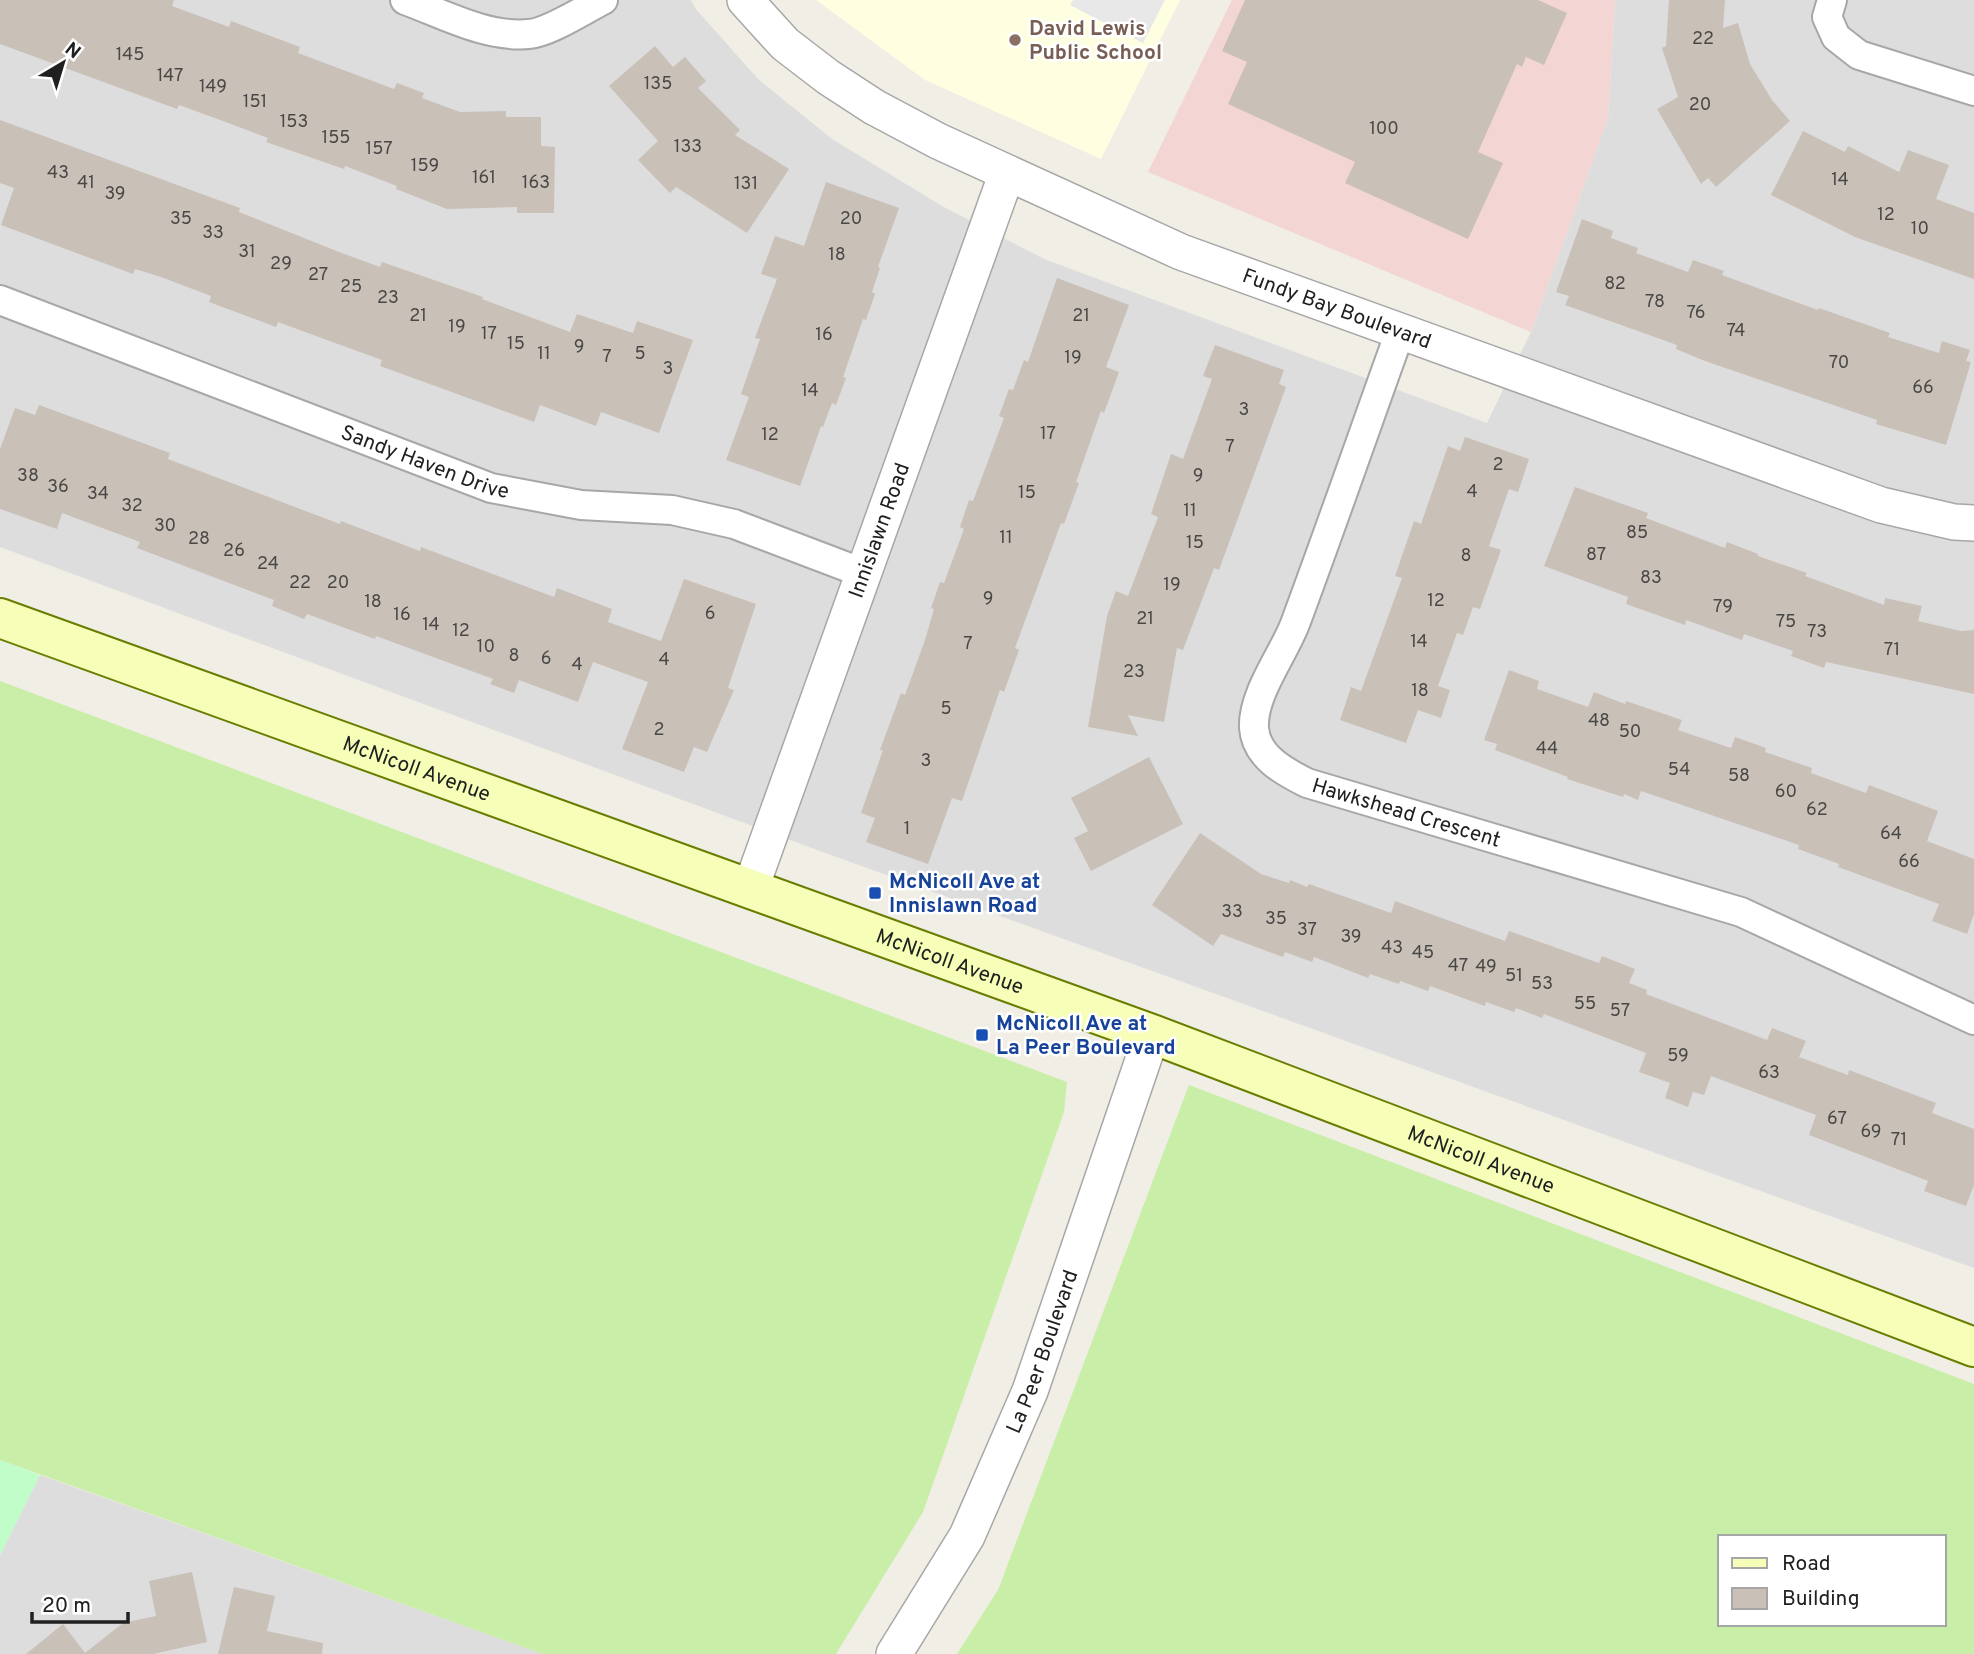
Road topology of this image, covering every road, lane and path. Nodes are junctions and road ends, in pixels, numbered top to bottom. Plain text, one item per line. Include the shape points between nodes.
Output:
1 (405, 0) edge
2 (603, 0) edge
3 (745, 0) edge
4 (1832, 0) edge
5 (1974, 92) edge
6 (1007, 173) junction
7 (0, 300) edge
8 (1400, 332) junction
9 (1974, 523) edge
10 (863, 573) junction
11 (0, 618) edge
12 (750, 890) junction
13 (1974, 1020) edge
14 (1152, 1034) junction
15 (1974, 1347) edge
16 (894, 1654) edge

1 - 2 street via 487,30 531,34
3 - 6 street, Fundy Bay Boulevard via 785,44 828,77 874,107
4 - 5 street via 1827,17 1836,37 1858,55
6 - 8 street, Fundy Bay Boulevard via 1181,252
6 - 10 street, Innislawn Road
7 - 10 street, Sandy Haven Drive via 491,488 581,505 672,510 734,524
8 - 9 street, Fundy Bay Boulevard via 1881,505
8 - 13 street, Hawkshead Crescent via 1294,627 1258,705 1254,729 1262,750 1282,770 1307,783 1741,912
10 - 12 street, Innislawn Road
11 - 12 main road, McNicoll Avenue
12 - 14 main road, McNicoll Avenue
14 - 15 main road, McNicoll Avenue
14 - 16 street, La Peer Boulevard via 1030,1391 967,1536

